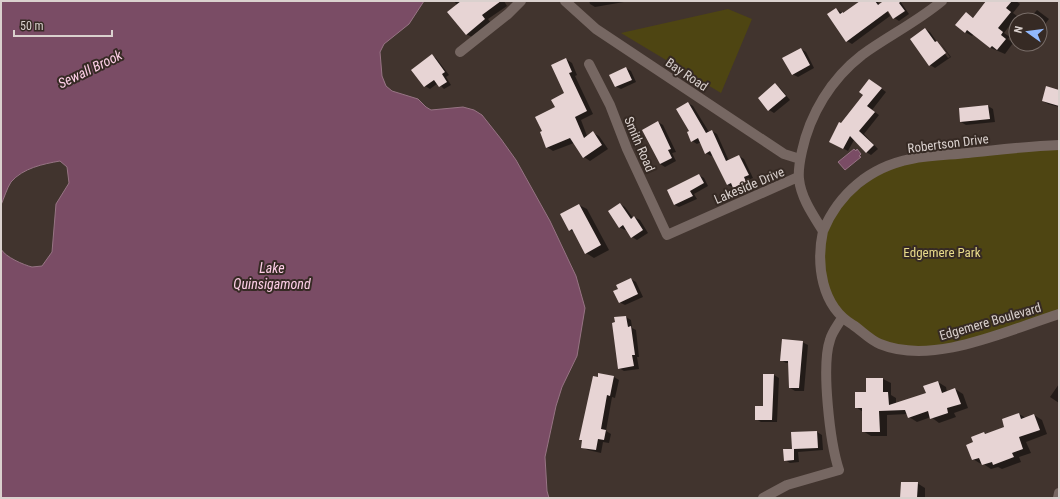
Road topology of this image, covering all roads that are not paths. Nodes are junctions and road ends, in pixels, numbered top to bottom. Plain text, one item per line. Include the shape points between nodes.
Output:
1 (521, 1) edge
2 (565, 1) edge
3 (942, 1) edge
4 (460, 52) dead end
5 (589, 64) dead end
6 (1059, 145) edge
7 (800, 158) junction
8 (798, 177) junction
9 (823, 231) junction
10 (667, 235) joint
11 (1059, 314) edge
12 (842, 318) junction
13 (1059, 493) edge
14 (763, 498) edge
15 (1058, 498) edge

1 - 4 street
2 - 7 street, Bay Road via 596,29 784,154
3 - 7 street, Lakeside Drive via 861,56 832,85 812,120
5 - 10 street, Smith Road via 610,105 627,149
6 - 9 street, Robertson Drive via 924,157 894,164 864,177 855,185 832,212
7 - 8 street, Lakeside Drive
8 - 9 street via 807,204
8 - 10 street, Lakeside Drive
9 - 12 street, Robertson Drive via 820,244 822,278 832,305
11 - 12 street, Edgemere Boulevard via 970,343 926,351 901,350 879,344
12 - 14 street via 830,339 827,364 829,412 839,470 787,486
13 - 15 street

